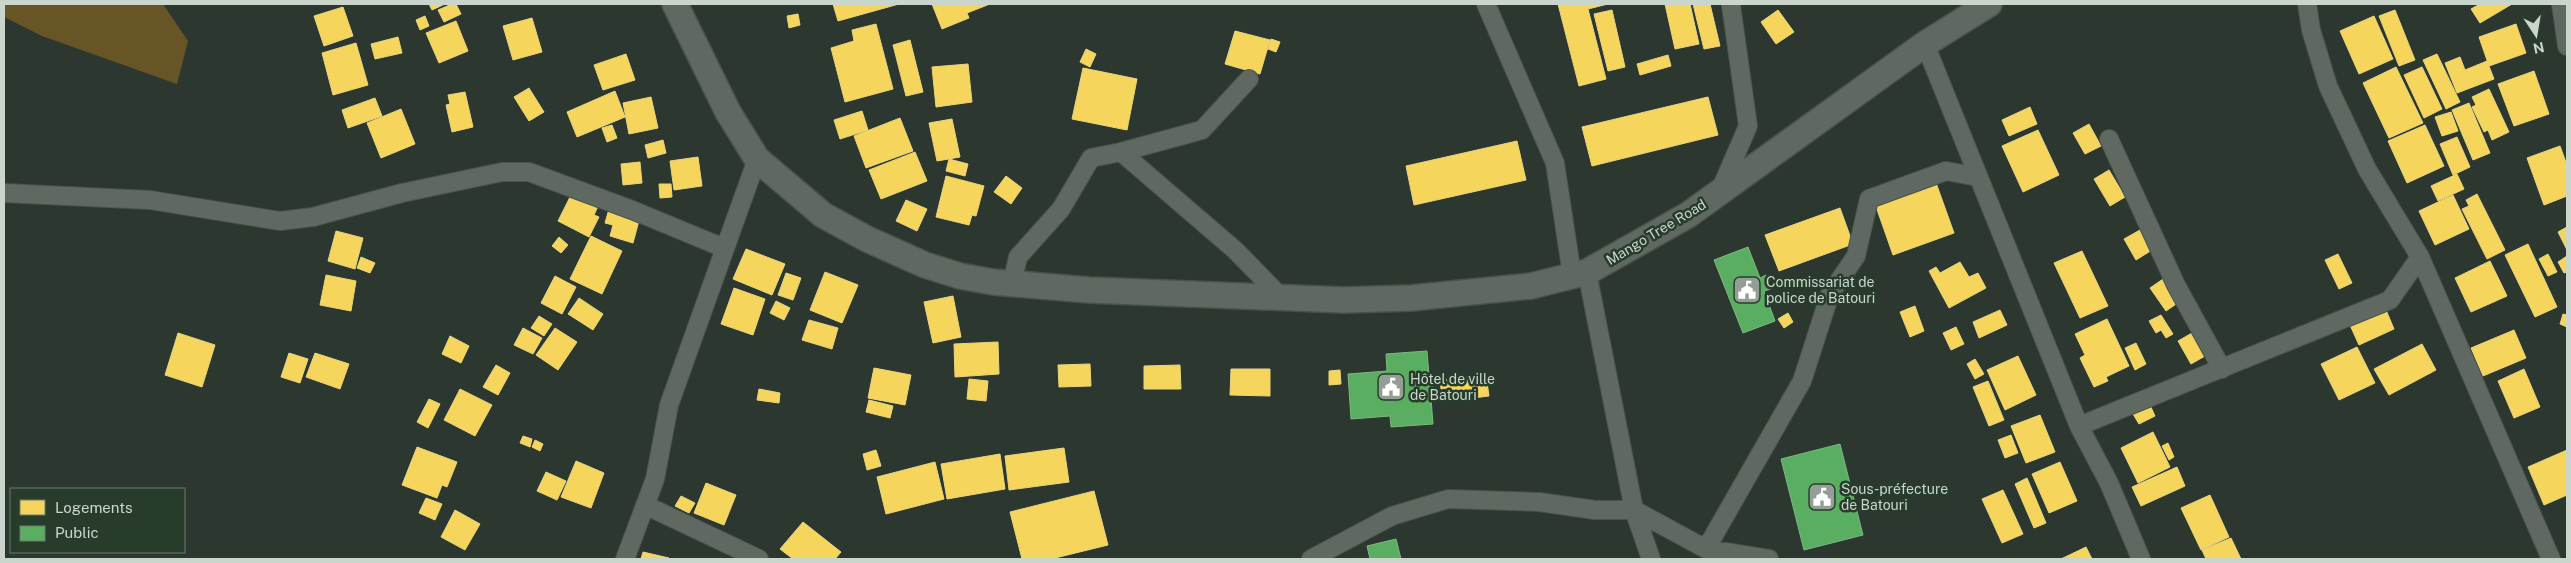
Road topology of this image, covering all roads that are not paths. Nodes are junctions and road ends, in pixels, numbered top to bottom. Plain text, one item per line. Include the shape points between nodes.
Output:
1 (676, 4) edge
2 (1486, 4) edge
3 (1989, 4) edge
4 (2307, 4) edge
5 (2560, 4) edge
6 (1730, 5) edge
7 (1925, 44) junction
8 (2567, 46) edge
9 (1249, 79) dead end
10 (2109, 139) dead end
11 (1121, 152) junction
12 (757, 158) junction
13 (1978, 177) junction
14 (4, 193) edge
15 (1718, 193) junction
16 (724, 248) junction
17 (2420, 257) junction
18 (1580, 274) junction
19 (1012, 283) junction
20 (1281, 297) junction
21 (2222, 369) junction
22 (2079, 426) junction
23 (646, 505) junction
24 (1634, 510) junction
25 (1706, 550) junction
26 (624, 559) edge
27 (758, 559) edge
28 (1310, 559) edge
29 (1651, 559) edge
30 (1769, 559) edge
31 (2141, 559) edge
32 (2551, 559) edge

1 - 12 main road, Mango Tree Road via 728,112
2 - 18 street via 1555,163
3 - 7 main road, Mango Tree Road
4 - 17 street via 2311,30 2328,86 2367,169
5 - 8 street
6 - 15 street via 1748,126
7 - 13 street
7 - 15 main road, Mango Tree Road
9 - 11 street via 1202,130
10 - 21 street via 2176,286
11 - 19 street via 1091,158 1061,209 1018,258
11 - 20 street via 1235,250
12 - 16 street
12 - 19 main road, Mango Tree Road via 823,215 867,239 925,265 960,276
13 - 22 street
13 - 25 street via 1946,172 1869,199 1856,256 1830,294 1802,381
14 - 16 street via 150,200 280,221 313,217 452,182 515,171 529,172
15 - 18 main road, Mango Tree Road via 1688,215
16 - 23 street via 669,404 655,479
17 - 21 street via 2390,300
17 - 32 street
18 - 20 main road, Mango Tree Road via 1531,286 1411,298 1344,300
18 - 24 street
19 - 20 main road, Mango Tree Road via 1089,290
21 - 22 street
22 - 31 street via 2109,483
23 - 26 street
23 - 27 street
24 - 25 street
24 - 28 street via 1448,499 1392,516
24 - 29 street
25 - 30 street

